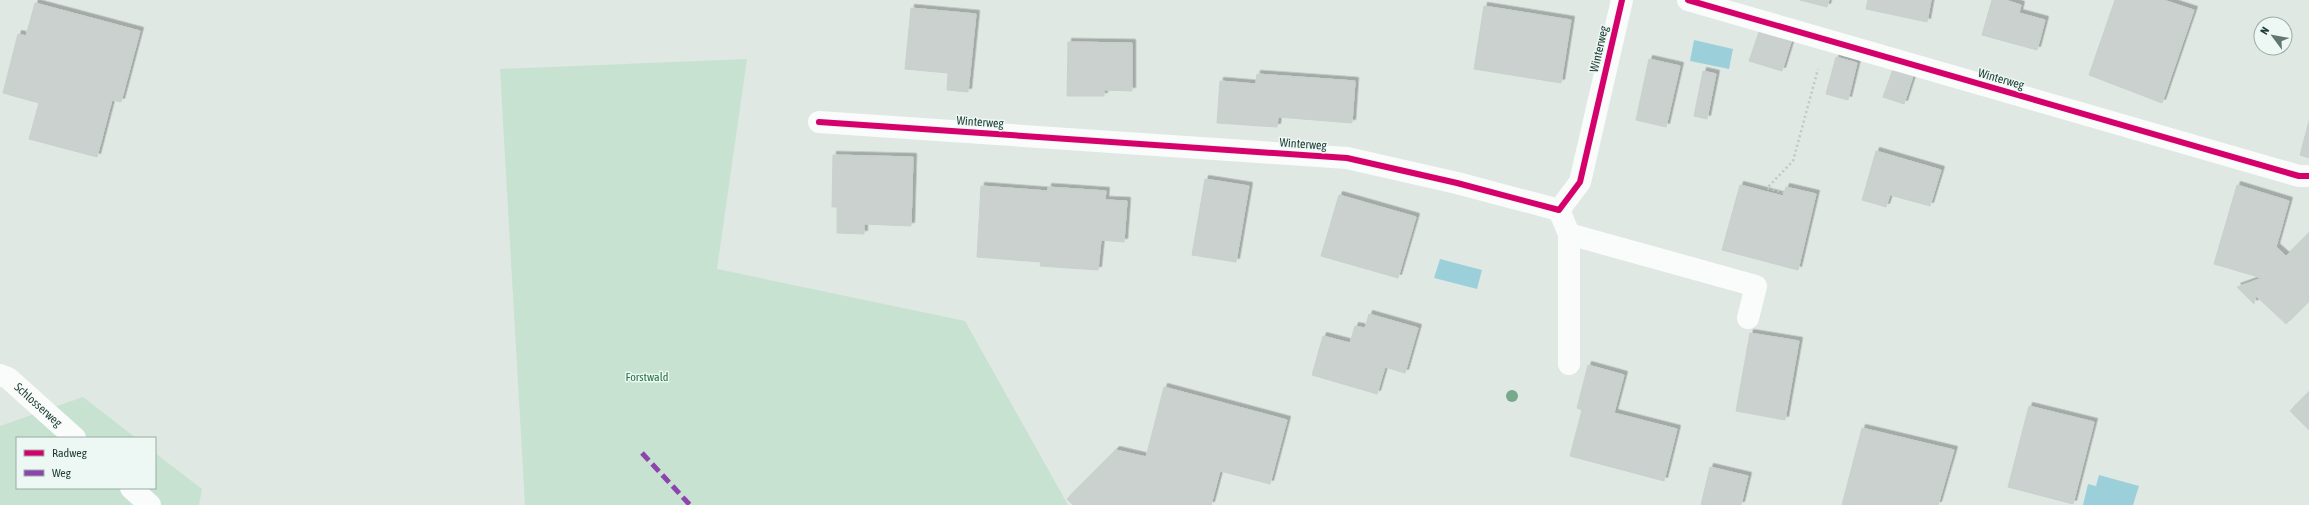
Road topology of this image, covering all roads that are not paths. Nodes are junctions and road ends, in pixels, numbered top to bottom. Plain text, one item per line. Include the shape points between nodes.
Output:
1 (1622, 0) edge
2 (1688, 0) edge
3 (818, 122) dead end
4 (2309, 176) edge
5 (1559, 210) junction
6 (1569, 234) junction
7 (1748, 318) dead end
8 (1569, 364) dead end
9 (0, 375) edge
10 (74, 437) edge
11 (132, 489) edge
12 (150, 505) edge

1 - 5 street, Winterweg via 1580,182
2 - 4 street, Winterweg via 2299,176
3 - 5 street, Winterweg via 1347,158
5 - 6 street
6 - 7 street via 1756,286
6 - 8 street
9 - 10 street, Schlosserweg via 8,378
11 - 12 street

